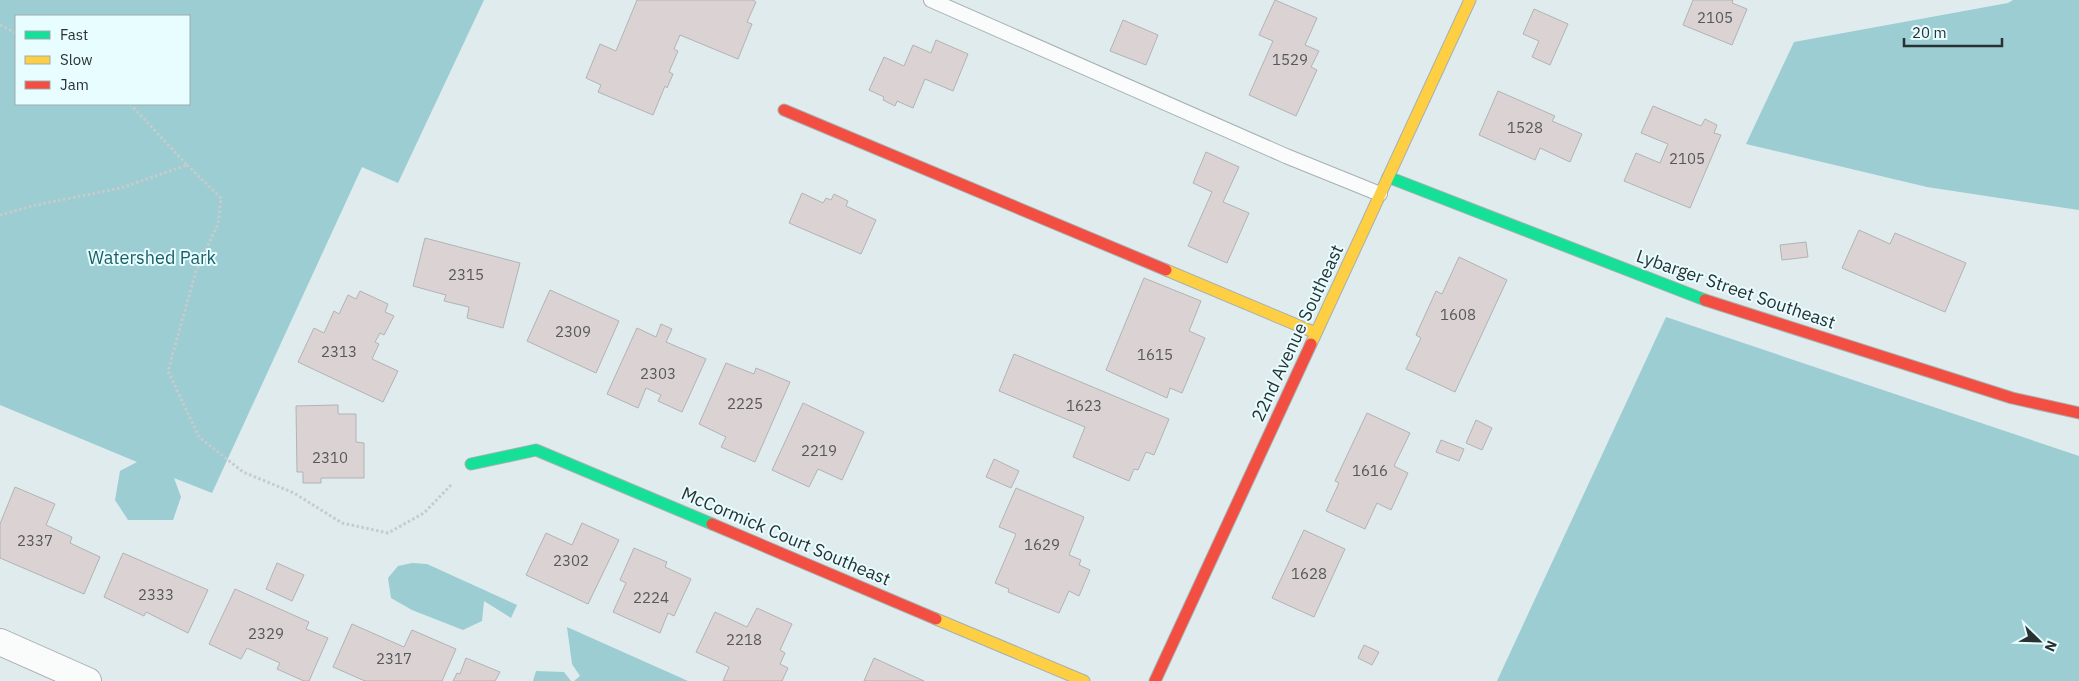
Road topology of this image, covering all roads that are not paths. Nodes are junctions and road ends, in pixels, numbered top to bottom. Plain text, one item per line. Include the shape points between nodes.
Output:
1 (931, 0) edge
2 (1470, 0) edge
3 (784, 110) dead end
4 (1388, 177) junction
5 (1380, 194) junction
6 (1316, 333) junction
7 (2079, 414) edge
8 (471, 464) road end
9 (0, 642) edge
10 (88, 681) edge
11 (1084, 681) edge
12 (1155, 681) edge

1 - 5 lane
2 - 4 street, 22nd Avenue Southeast
3 - 6 street
4 - 5 street, 22nd Avenue Southeast
4 - 7 street, Lybarger Street Southeast via 1699,298 2012,398
5 - 6 street, 22nd Avenue Southeast
6 - 12 street, 22nd Avenue Southeast
8 - 11 street, McCormick Court Southeast via 536,450
9 - 10 street

